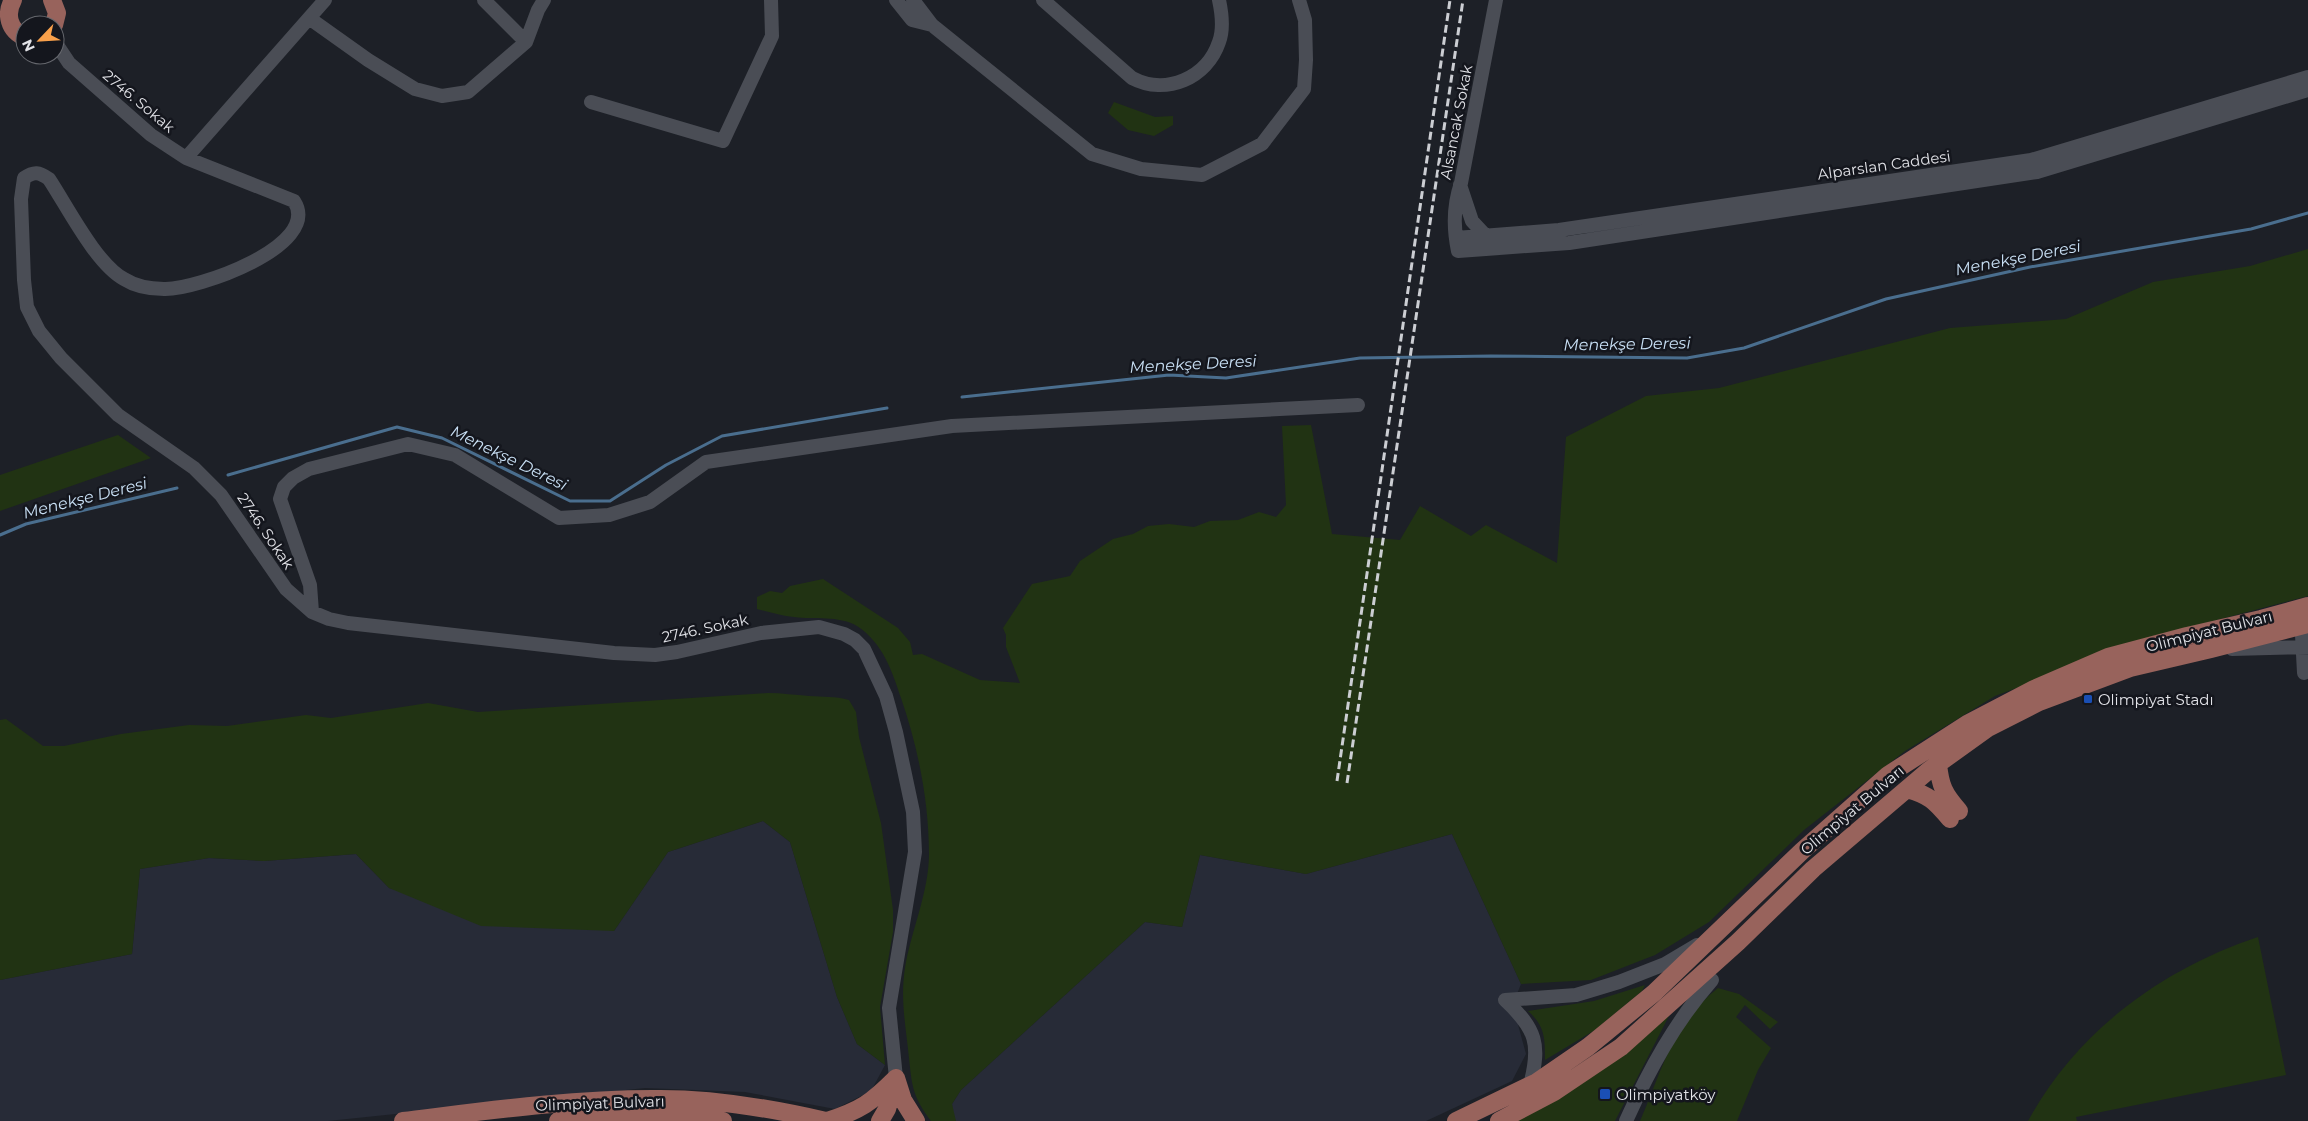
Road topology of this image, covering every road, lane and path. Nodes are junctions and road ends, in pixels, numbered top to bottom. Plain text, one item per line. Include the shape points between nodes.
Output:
1 (4, 0) edge
2 (13, 0) edge
3 (69, 0) edge
4 (325, 0) edge
5 (484, 0) edge
6 (544, 0) edge
7 (771, 0) edge
8 (896, 0) edge
9 (913, 0) edge
10 (1043, 0) edge
11 (1219, 0) edge
12 (1299, 0) edge
13 (1496, 0) edge
14 (0, 1) edge
15 (54, 13) edge
16 (309, 18) junction
17 (932, 25) junction
18 (14, 32) edge
19 (526, 42) junction
20 (65, 57) edge
21 (65, 60) edge
22 (69, 63) junction
23 (2308, 77) edge
24 (2308, 90) edge
25 (591, 102) dead end
26 (2172, 124) junction
27 (186, 158) junction
28 (1460, 185) junction
29 (1486, 236) junction
30 (1457, 245) junction
31 (1358, 405) dead end
32 (312, 612) junction
33 (2304, 616) edge
34 (2306, 647) edge
35 (2211, 649) junction
36 (2304, 673) dead end
37 (1938, 763) junction
38 (1906, 788) junction
39 (1723, 929) junction
40 (1712, 980) dead end
41 (896, 1078) junction
42 (1530, 1085) junction
43 (403, 1121) edge
44 (558, 1121) edge
45 (723, 1121) edge
46 (827, 1121) edge
47 (880, 1121) edge
48 (895, 1121) edge
49 (916, 1121) edge
50 (1456, 1121) edge
51 (1499, 1121) edge
52 (1626, 1121) edge

1 - 14 main road
2 - 18 main road via 8,14
3 - 15 main road
4 - 16 street
5 - 19 street
6 - 19 street
7 - 25 street via 772,36 723,141
8 - 17 street via 912,20
9 - 17 street
10 - 11 street via 1132,78 1155,87 1184,80 1211,59 1220,41
12 - 17 street via 1305,20 1304,89 1262,144 1202,175 1141,169 1092,154
13 - 28 street, Alsancak Sokak
16 - 19 street via 415,89 442,96 468,92
16 - 27 street
20 - 22 street
21 - 22 street
22 - 27 street, 2746. Sokak via 151,135
23 - 26 street, Alparslan Caddesi
24 - 26 street, Alparslan Caddesi
26 - 29 street, Alparslan Caddesi via 2031,160 1559,230
26 - 30 street, Alparslan Caddesi via 2037,172 1569,243
27 - 32 street, 2746. Sokak via 294,201 299,216 297,226 272,250 219,278 188,287 143,287 123,279 108,267 49,180 40,173 32,172 24,178 21,199 27,307 61,358 118,415 194,468 221,495 286,589
28 - 29 street via 1472,221
28 - 30 street, Alsancak Sokak via 1455,201
29 - 30 street, Alparslan Caddesi
31 - 32 street via 952,426 916,431 706,462 650,502 609,515 559,518 455,455 408,444 309,469 284,487 280,499 310,585
32 - 41 street, 2746. Sokak via 348,623 632,654 677,652 761,634 813,628 830,629 855,640 868,656 886,696 913,812 915,852 889,1008
33 - 34 street
33 - 35 main road, Olimpiyat Bulvarı
33 - 39 main road, Olimpiyat Bulvarı via 2108,656 1967,724 1888,775 1802,851
34 - 35 street
34 - 36 street
35 - 37 main road, Olimpiyat Bulvarı via 2130,668 2039,702 1988,728
37 - 38 main road, Olimpiyat Bulvarı
37 - 38 main road via 1940,783 1954,815 1925,794
38 - 51 main road, Olimpiyat Bulvarı via 1813,869 1738,942 1621,1047 1554,1092
39 - 42 main road, Olimpiyat Bulvarı via 1654,993 1588,1047
39 - 42 street via 1665,964 1619,982 1576,995 1505,1000 1530,1027 1537,1060
40 - 52 street via 1691,1003 1662,1049
41 - 46 main road via 874,1100 855,1112
41 - 47 main road
41 - 48 main road
41 - 49 main road via 903,1100
42 - 50 main road, Olimpiyat Bulvarı
43 - 46 main road, Olimpiyat Bulvarı via 525,1106 654,1098 737,1104
44 - 45 main road, Olimpiyat Bulvarı via 669,1114

